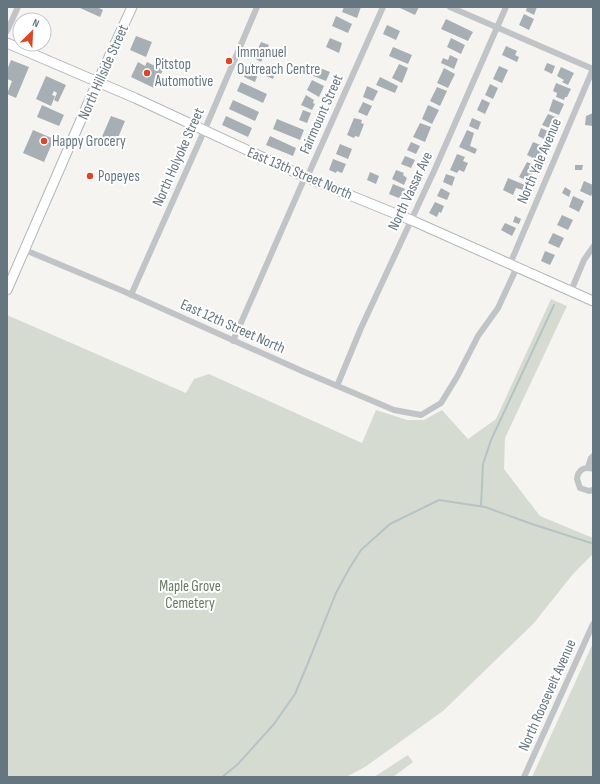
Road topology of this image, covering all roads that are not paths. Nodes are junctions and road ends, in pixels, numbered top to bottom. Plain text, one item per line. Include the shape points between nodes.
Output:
1 (18, 7) edge
2 (132, 7) edge
3 (256, 7) edge
4 (383, 7) edge
5 (450, 7) edge
6 (506, 7) edge
7 (497, 28) junction
8 (7, 31) edge
9 (7, 43) edge
10 (593, 69) edge
11 (97, 82) junction
12 (204, 129) junction
13 (306, 177) junction
14 (411, 220) junction
15 (593, 247) edge
16 (25, 250) junction
17 (513, 265) junction
18 (10, 274) edge
19 (7, 290) edge
20 (571, 291) junction
21 (131, 295) junction
22 (593, 301) edge
23 (233, 341) junction
24 (337, 386) junction
25 (432, 408) joint
26 (593, 456) edge
27 (590, 468) edge
28 (593, 490) edge
29 (593, 624) edge
30 (524, 777) edge

1 - 8 street
2 - 11 main road, North Hillside Street
3 - 12 street, North Holyoke Street
4 - 13 street, Fairmount Street
5 - 7 street
6 - 7 street, North Vassar Ave
7 - 10 street
7 - 14 street, North Vassar Ave
9 - 11 main road, East 13th Street North
10 - 17 street, North Yale Avenue
11 - 12 main road, East 13th Street North
11 - 16 main road, North Hillside Street
12 - 13 main road, East 13th Street North
12 - 21 street, North Holyoke Street
13 - 14 main road, East 13th Street North
13 - 23 street, Fairmount Street
14 - 17 main road, East 13th Street North
14 - 24 street, North Vassar Ave
15 - 20 street via 584,260
16 - 18 main road, North Hillside Street
16 - 21 street, East 12th Street North
17 - 20 main road, East 13th Street North
17 - 25 street, North Yale Avenue via 498,308 478,336 441,403
18 - 19 main road, North Hillside Street
20 - 22 main road, East 13th Street North
21 - 23 street, East 12th Street North
23 - 24 street, East 12th Street North
24 - 25 street, East 12th Street North via 394,410 421,415
26 - 27 street
27 - 28 street via 580,471 577,475 578,484 584,490
29 - 30 street, North Roosevelt Avenue

